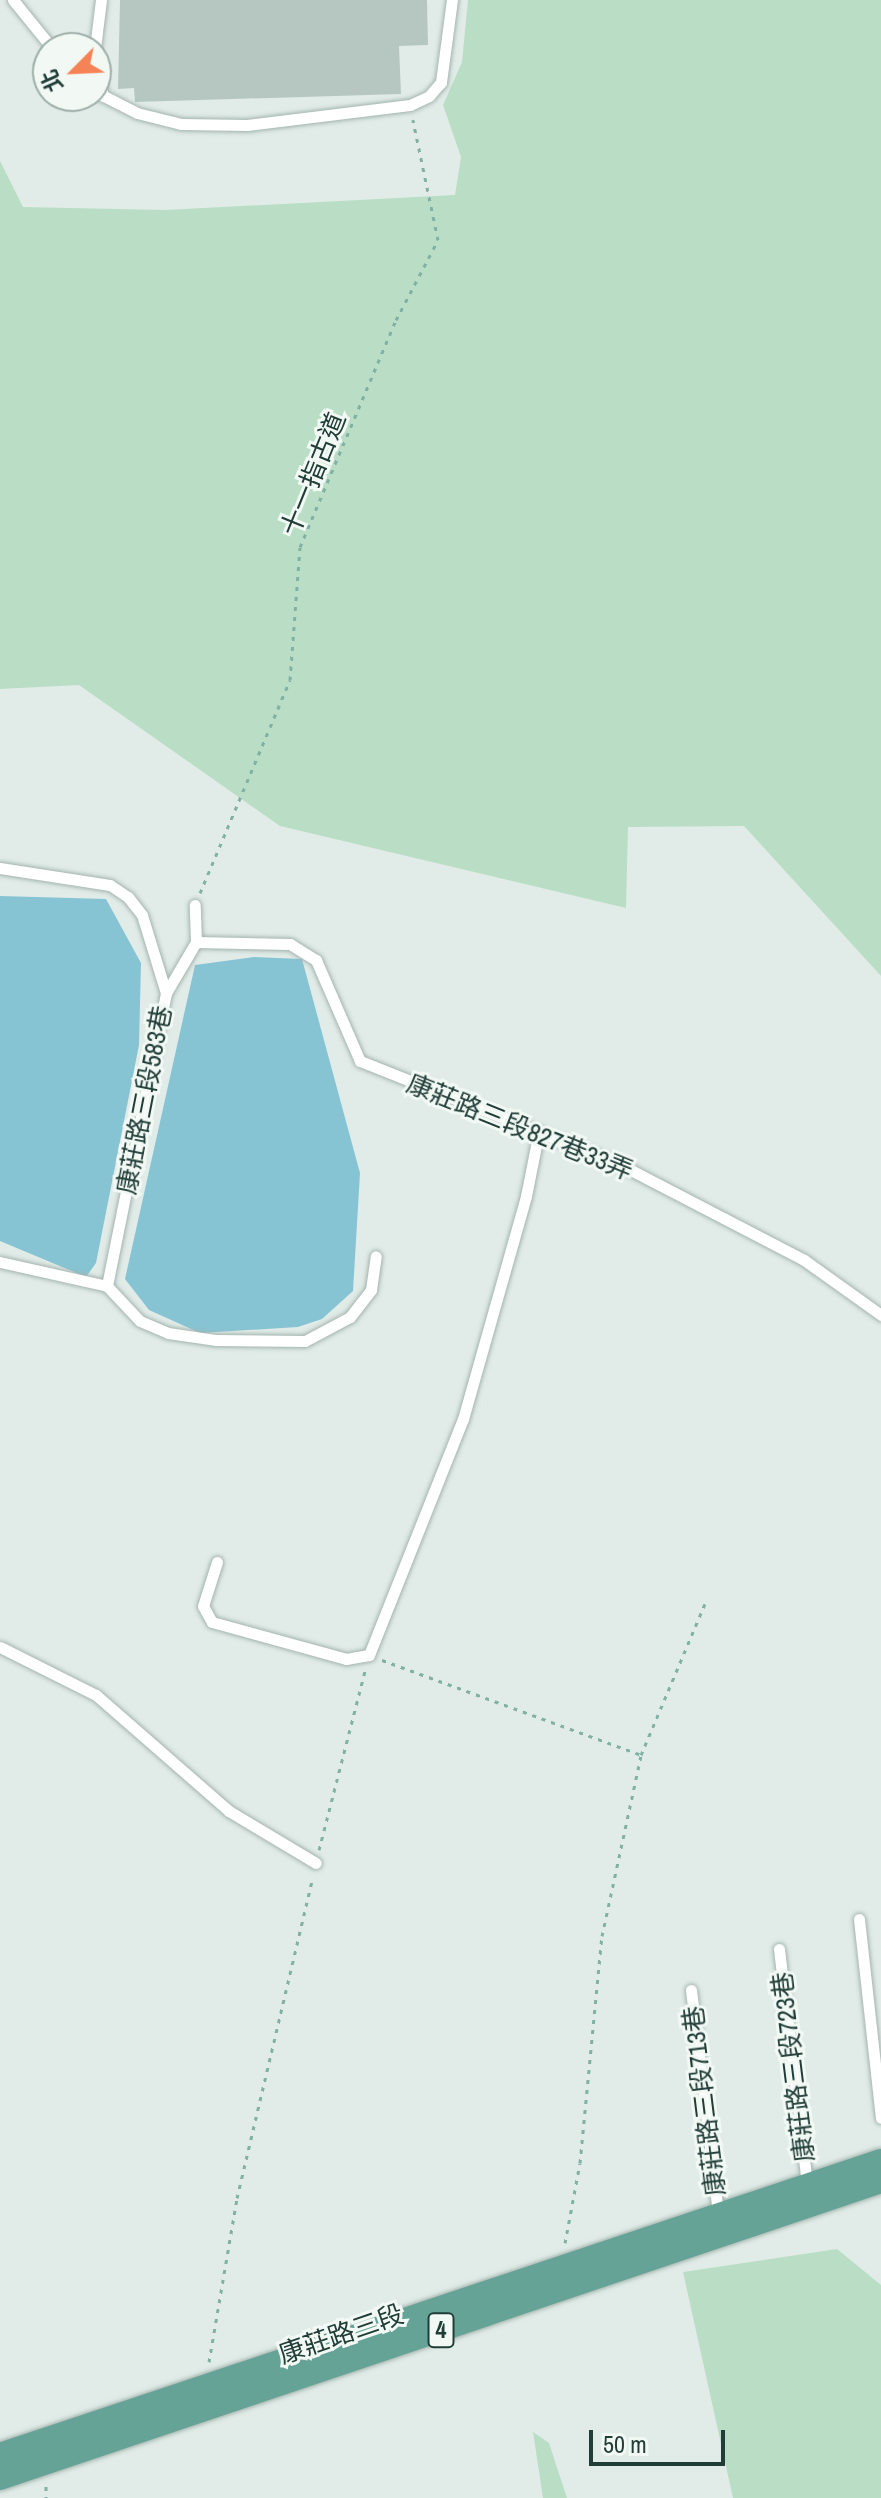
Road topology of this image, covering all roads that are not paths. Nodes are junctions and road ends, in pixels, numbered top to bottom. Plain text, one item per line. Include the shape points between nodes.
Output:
1 (13, 0) edge
2 (101, 0) edge
3 (452, 0) edge
4 (39, 32) edge
5 (97, 32) edge
6 (112, 100) edge
7 (0, 868) edge
8 (195, 905) road end
9 (196, 942) junction
10 (166, 993) junction
11 (539, 1131) junction
12 (376, 1256) dead end
13 (0, 1262) edge
14 (107, 1286) junction
15 (881, 1315) edge
16 (217, 1562) dead end
17 (0, 1647) edge
18 (316, 1863) road end
19 (859, 1919) dead end
20 (779, 1949) dead end
21 (691, 1990) dead end
22 (881, 2037) edge
23 (869, 2043) junction
24 (881, 2118) edge
25 (881, 2161) edge
26 (881, 2181) edge
27 (807, 2185) junction
28 (718, 2213) junction
29 (0, 2455) edge
30 (0, 2478) edge

1 - 4 lane
2 - 5 lane
3 - 6 lane via 441,82 429,96 410,105 247,125 181,124
7 - 10 lane, 康莊路三段583巷 via 110,885 128,897 142,915
8 - 9 lane
9 - 10 lane
9 - 11 lane, 康莊路三段827巷33弄 via 290,944 316,960 360,1061
10 - 14 lane, 康莊路三段583巷
11 - 15 lane, 康莊路三段827巷33弄 via 621,1165 804,1260
11 - 16 lane via 526,1196 463,1419 369,1655 346,1659 212,1622 203,1606
12 - 14 lane via 371,1290 350,1317 305,1341 216,1340 168,1333 140,1321
13 - 14 lane
17 - 18 lane via 96,1695 229,1811
19 - 23 lane
20 - 27 lane, 康莊路三段723巷
21 - 28 lane, 康莊路三段713巷
22 - 23 lane
23 - 24 lane
25 - 27 main road, 康莊路三段 / 4
26 - 30 main road, 康莊路三段 / 4
27 - 28 main road, 康莊路三段 / 4
28 - 29 main road, 康莊路三段 / 4

